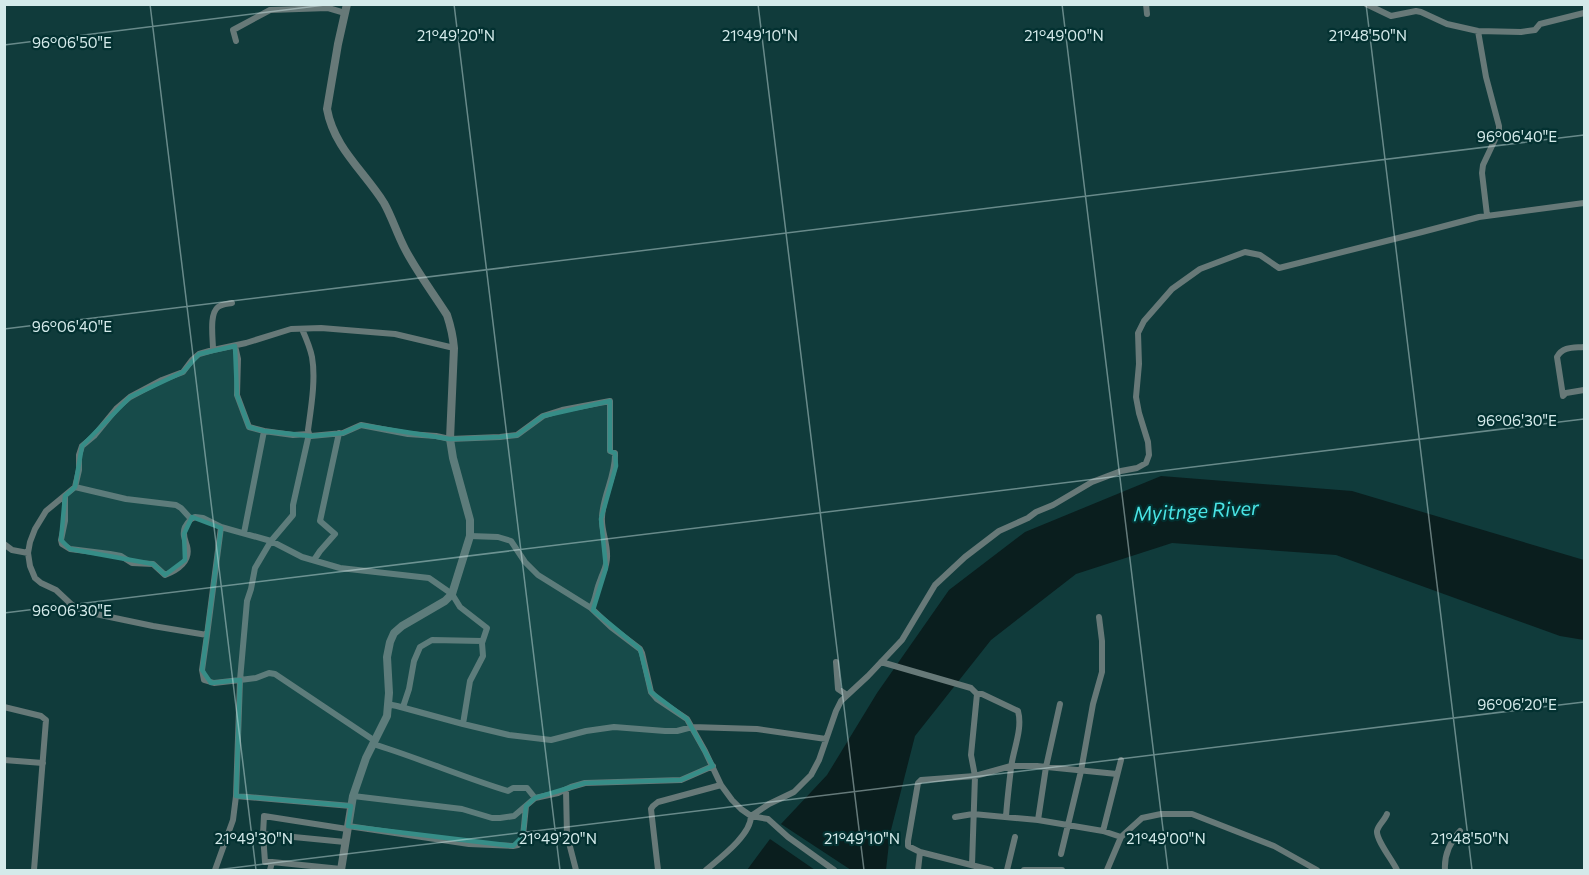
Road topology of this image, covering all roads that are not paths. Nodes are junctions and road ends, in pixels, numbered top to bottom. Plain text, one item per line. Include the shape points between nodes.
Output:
1 (1146, 4) edge
2 (1366, 4) edge
3 (1377, 7) edge
4 (346, 9) edge
5 (1584, 13) edge
6 (1148, 14) dead end
7 (1478, 31) junction
8 (236, 41) dead end
9 (1584, 203) edge
10 (1487, 215) junction
11 (232, 303) dead end
12 (303, 329) junction
13 (235, 346) junction
14 (1584, 347) edge
15 (454, 348) junction
16 (213, 350) junction
17 (1584, 390) edge
18 (264, 431) junction
19 (309, 434) junction
20 (339, 434) junction
21 (450, 439) junction
22 (75, 487) junction
23 (65, 496) junction
24 (191, 519) junction
25 (221, 527) junction
26 (244, 533) junction
27 (470, 536) junction
28 (271, 541) junction
29 (4, 544) edge
30 (28, 553) junction
31 (314, 560) junction
32 (453, 594) junction
33 (591, 608) junction
34 (1099, 617) dead end
35 (207, 634) junction
36 (482, 641) junction
37 (836, 662) dead end
38 (881, 662) junction
39 (240, 680) junction
40 (977, 694) junction
41 (847, 695) junction
42 (1060, 704) dead end
43 (4, 707) edge
44 (387, 707) junction
45 (403, 707) junction
46 (463, 724) junction
47 (692, 727) junction
48 (826, 739) junction
49 (374, 742) junction
50 (4, 760) edge
51 (1121, 760) dead end
52 (43, 763) junction
53 (712, 766) junction
54 (1011, 766) junction
55 (1046, 767) junction
56 (1081, 771) junction
57 (1118, 774) junction
58 (975, 776) junction
59 (721, 785) junction
60 (566, 790) junction
61 (236, 796) junction
62 (353, 796) junction
63 (535, 798) junction
64 (351, 806) junction
65 (526, 806) junction
66 (973, 814) junction
67 (1387, 814) dead end
68 (751, 816) junction
69 (955, 817) dead end
70 (1006, 817) junction
71 (1038, 820) junction
72 (1069, 825) junction
73 (347, 827) junction
74 (1103, 831) junction
75 (1460, 831) dead end
76 (263, 834) junction
77 (1015, 837) dead end
78 (1121, 837) junction
79 (345, 842) junction
80 (920, 852) junction
81 (1061, 854) dead end
82 (272, 862) junction
83 (957, 862) junction
84 (972, 866) junction
85 (34, 870) edge
86 (215, 870) edge
87 (270, 870) edge
88 (341, 870) edge
89 (576, 870) edge
90 (658, 870) edge
91 (706, 870) edge
92 (834, 870) edge
93 (918, 870) edge
94 (956, 870) edge
95 (991, 870) edge
96 (1007, 870) edge
97 (1024, 870) edge
98 (1062, 870) edge
99 (1107, 870) edge
100 (1317, 870) edge
101 (1397, 870) edge
102 (1445, 870) edge

1 - 6 street
2 - 3 street
3 - 7 street via 1390,16 1416,11
4 - 8 street via 270,10 233,30
4 - 15 street via 327,109 331,128 348,158 386,206 404,248 447,315
5 - 7 street via 1544,22 1535,30
7 - 10 street via 1485,77 1499,126 1483,165
9 - 10 street
10 - 38 street via 1279,268 1260,255 1245,252 1193,274 1149,314 1138,333 1136,397 1148,442 1146,463 1092,482 982,543 940,579 902,640
11 - 16 street via 222,305 213,314
12 - 13 street
12 - 15 street via 396,334
12 - 19 street via 313,363
13 - 16 street
13 - 18 street via 237,395 249,427
14 - 17 street via 1565,349 1557,357 1563,396
15 - 21 street
16 - 22 street via 199,354 183,372 138,392 117,408 82,446
18 - 19 street
18 - 26 street
19 - 20 street
19 - 28 street via 293,515
20 - 21 street via 361,425
20 - 31 street via 320,521 335,534
21 - 27 street via 470,520
21 - 33 street via 517,435 543,416 610,401 610,451 615,453 616,465 601,519 606,568
22 - 23 street
22 - 24 street via 176,506
23 - 24 street via 61,540 65,546 121,556 132,563 153,564 165,575 185,560 185,526
23 - 30 street via 46,511 35,529
24 - 25 street via 203,518
25 - 26 street
25 - 35 street
26 - 28 street
27 - 32 street
27 - 33 street via 498,537 511,542 538,575
28 - 31 street
28 - 39 street via 253,573
29 - 30 street
30 - 35 street via 35,578 86,612
31 - 32 street via 350,570 422,576
32 - 36 street via 460,607 487,628
32 - 44 street via 394,633 387,657
33 - 47 street via 640,649 651,692
34 - 56 street via 1102,666
35 - 39 street via 201,670 204,680
36 - 45 street via 432,640 420,647
36 - 46 street via 483,653 470,681
37 - 41 street via 838,689
38 - 40 street via 971,688
38 - 41 street
39 - 49 street via 275,674
39 - 61 street
40 - 54 street via 1018,711 1020,723
40 - 58 street via 971,755
41 - 48 street via 836,711
42 - 55 street
43 - 52 street via 44,717
44 - 45 street
44 - 49 street via 387,716
45 - 46 street
46 - 47 street via 551,740 614,727 665,731
47 - 48 street via 757,729
47 - 53 street
48 - 68 street via 811,775 794,792
49 - 62 street
49 - 63 street via 508,791 527,788
50 - 52 street
51 - 57 street
52 - 85 street
53 - 59 street
53 - 60 street via 681,780 585,783
54 - 55 street
54 - 58 street
54 - 70 street
55 - 56 street
55 - 71 street
56 - 57 street
56 - 72 street
57 - 74 street
58 - 66 street
58 - 80 street via 919,781 908,841 909,846
59 - 68 street via 741,810
59 - 90 street via 653,806
60 - 63 street
60 - 89 street via 567,835
61 - 64 street
61 - 86 street via 233,820
62 - 64 street
62 - 65 street via 462,809 506,819
63 - 65 street
64 - 73 street
65 - 73 street via 523,836 513,846 469,844
66 - 69 street
66 - 70 street
66 - 84 street
67 - 101 street via 1378,827 1378,838
68 - 91 street via 744,834
68 - 92 street via 768,819
70 - 71 street
71 - 72 street
72 - 74 street
72 - 81 street
73 - 76 street via 264,816
73 - 79 street
74 - 78 street
75 - 102 street via 1452,840
76 - 79 street
76 - 82 street via 265,862
77 - 96 street
78 - 99 street
78 - 100 street via 1142,818 1192,813 1274,846
79 - 88 street
80 - 83 street
80 - 93 street
82 - 87 street
82 - 88 street
83 - 84 street
83 - 94 street
84 - 95 street
97 - 98 street

